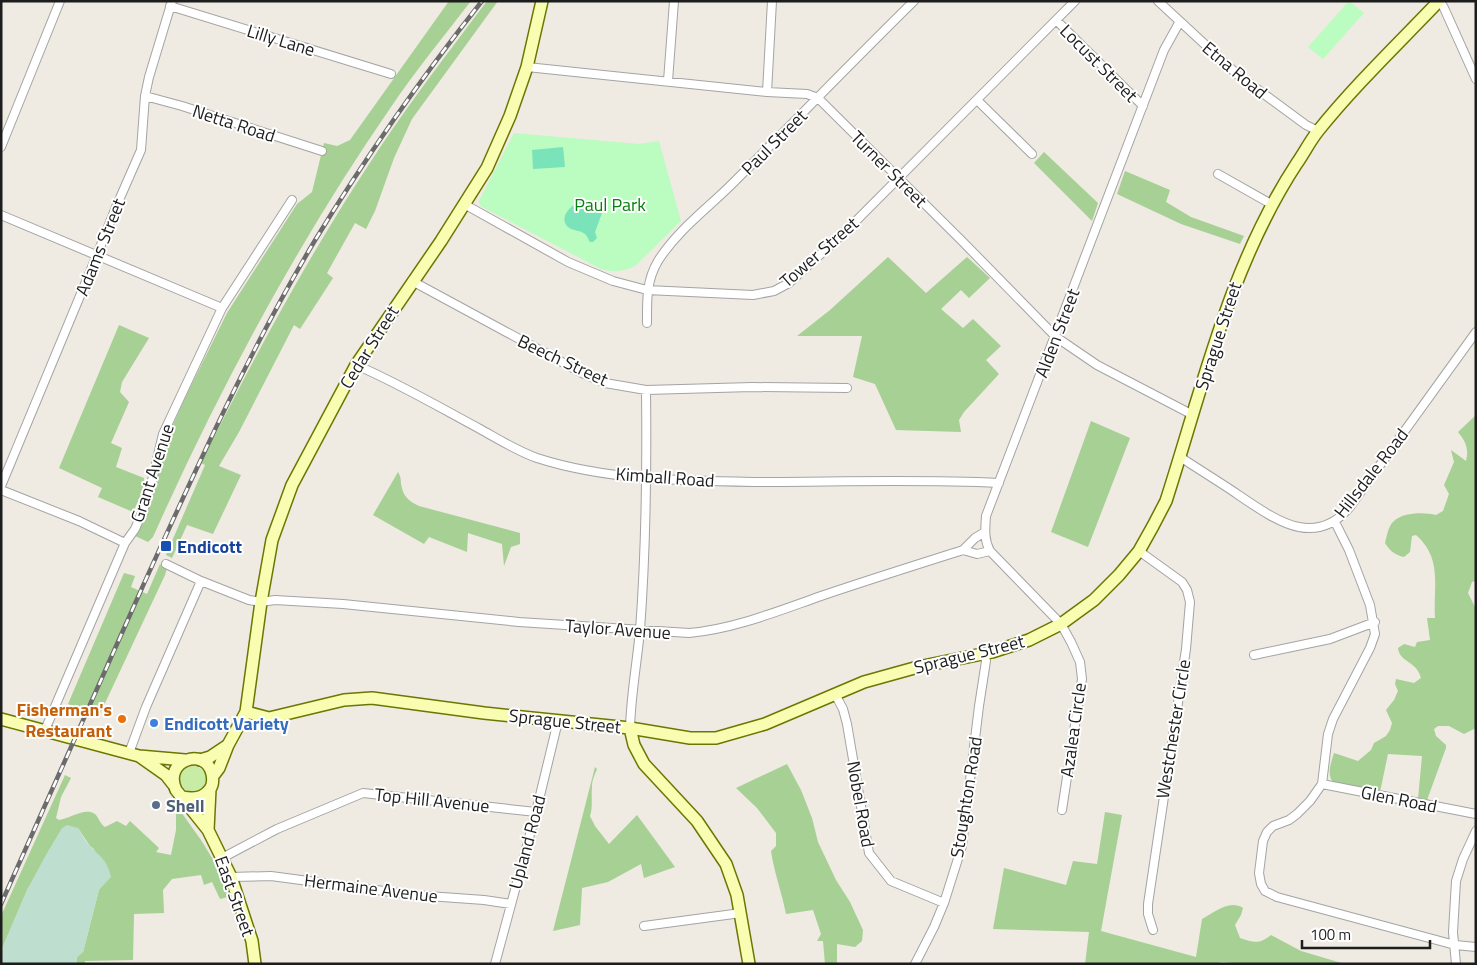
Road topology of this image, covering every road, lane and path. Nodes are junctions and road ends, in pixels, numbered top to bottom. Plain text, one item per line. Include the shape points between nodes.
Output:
1 (60, 1) edge
2 (542, 1) edge
3 (674, 1) edge
4 (772, 1) edge
5 (914, 1) edge
6 (1075, 1) edge
7 (1158, 1) edge
8 (1439, 1) edge
9 (171, 4) edge
10 (1056, 20) junction
11 (1179, 22) junction
12 (527, 66) junction
13 (391, 74) dead end
14 (1476, 79) edge
15 (668, 81) junction
16 (767, 92) junction
17 (145, 96) junction
18 (818, 98) junction
19 (977, 100) junction
20 (1143, 106) junction
21 (1318, 131) junction
22 (1, 147) edge
23 (322, 151) dead end
24 (1032, 154) dead end
25 (1218, 174) dead end
26 (897, 178) junction
27 (292, 200) dead end
28 (464, 204) junction
29 (1271, 204) junction
30 (1, 214) edge
31 (97, 255) junction
32 (412, 281) junction
33 (647, 290) junction
34 (222, 308) junction
35 (647, 323) dead end
36 (1476, 332) edge
37 (1056, 337) junction
38 (356, 365) junction
39 (847, 388) dead end
40 (646, 390) junction
41 (1193, 414) junction
42 (1180, 457) junction
43 (648, 478) junction
44 (999, 483) junction
45 (1, 486) edge
46 (1, 490) edge
47 (1335, 522) junction
48 (985, 532) junction
49 (125, 543) junction
50 (963, 550) junction
51 (990, 551) junction
52 (1139, 551) junction
53 (166, 564) dead end
54 (201, 581) junction
55 (261, 602) junction
56 (1374, 622) junction
57 (1061, 624) junction
58 (640, 631) junction
59 (984, 654) junction
60 (1254, 655) dead end
61 (835, 694) junction
62 (246, 712) junction
63 (1, 719) edge
64 (558, 721) junction
65 (630, 728) junction
66 (45, 730) junction
67 (228, 745) junction
68 (134, 755) junction
69 (185, 760) junction
70 (200, 760) junction
71 (213, 776) junction
72 (173, 784) junction
73 (1322, 784) junction
74 (210, 789) junction
75 (182, 797) junction
76 (1062, 810) dead end
77 (536, 812) junction
78 (1476, 814) edge
79 (208, 830) junction
80 (1476, 830) edge
81 (222, 858) junction
82 (231, 877) junction
83 (944, 903) junction
84 (511, 904) junction
85 (741, 913) junction
86 (644, 926) dead end
87 (1153, 930) dead end
88 (1455, 945) junction
89 (1476, 947) edge
90 (255, 964) edge
91 (495, 964) edge
92 (749, 964) edge
93 (915, 964) edge
94 (1456, 964) edge

1 - 22 street
2 - 12 main road, Cedar Street
3 - 15 street
4 - 16 street
5 - 18 street, Paul Street
6 - 10 street, Tower Street
7 - 11 street, Etna Road
8 - 14 street
8 - 21 main road, Sprague Street via 1375,66
9 - 13 street, Lilly Lane
9 - 17 street, Adams Street
10 - 19 street, Tower Street
10 - 20 street, Locust Street
11 - 20 street, Alden Street via 1164,50
11 - 21 street, Etna Road via 1238,75
12 - 15 street
12 - 28 main road, Cedar Street via 487,168
15 - 16 street
16 - 18 street via 806,94
17 - 23 street, Netta Road
17 - 31 street, Adams Street via 141,150
18 - 26 street, Turner Street
18 - 33 street, Paul Street via 671,243 658,262
19 - 24 street
19 - 26 street, Tower Street
20 - 37 street, Alden Street
21 - 29 main road, Sprague Street
25 - 29 street
26 - 33 street, Tower Street via 848,229 789,283 774,291 752,295
26 - 37 street, Turner Street
27 - 34 street, Grant Avenue
28 - 32 main road, Cedar Street
28 - 33 street, Tower Street via 568,262 613,281
29 - 41 main road, Sprague Street via 1239,274
30 - 31 street
31 - 34 street
31 - 45 street, Adams Street
32 - 38 main road, Cedar Street
32 - 40 street, Beech Street via 584,374 605,383
33 - 35 street
34 - 49 street, Grant Avenue via 162,434 144,508
36 - 47 street, Hillsdale Road via 1349,508
37 - 41 street, Turner Street via 1097,365
37 - 44 street, Alden Street
38 - 43 street, Kimball Road via 535,457 590,471
38 - 55 main road, Cedar Street via 292,485 272,540
39 - 40 street, Beech Street
40 - 43 street
41 - 42 main road, Sprague Street
42 - 47 street, Hillsdale Road via 1288,524 1312,528
42 - 52 main road, Sprague Street via 1166,501
43 - 44 street, Kimball Road via 712,482 936,480
43 - 58 street
44 - 48 street, Alden Street via 986,516
46 - 49 street
47 - 56 street via 1349,550
48 - 50 street, Taylor Avenue
48 - 51 street, Alden Street
49 - 66 street, Grant Avenue
50 - 51 street, Taylor Avenue via 977,554
50 - 58 street, Taylor Avenue via 710,631
51 - 57 street, Alden Street
52 - 57 main road, Sprague Street via 1094,600
52 - 87 street, Westchester Circle via 1182,582 1190,602 1186,649 1148,904
53 - 54 street, Taylor Avenue
54 - 55 street, Taylor Avenue via 242,598
54 - 68 street via 146,707
55 - 58 street, Taylor Avenue via 343,604
55 - 62 main road, Cedar Street
56 - 60 street via 1330,639
56 - 73 street via 1375,634 1370,648 1332,719
57 - 59 main road, Sprague Street via 1029,640
57 - 76 street, Azalea Circle via 1080,662 1082,679
58 - 65 street
59 - 61 main road, Sprague Street via 918,667
59 - 83 street, Stoughton Road via 986,661 962,846
61 - 65 main road, Sprague Street via 765,724 716,738 690,738
61 - 83 street, Nobel Road via 847,724 869,854 890,882
62 - 64 main road, Sprague Street via 269,718 344,700 372,698
62 - 67 main road
63 - 66 main road
64 - 65 main road, Sprague Street
64 - 77 street, Upland Road
65 - 85 main road via 644,764 697,821 721,856
66 - 68 main road
67 - 70 main road
67 - 71 main road
68 - 69 main road
68 - 72 main road via 166,775
69 - 70 main road
69 - 72 main road via 177,766
70 - 71 main road via 211,769
71 - 74 main road
72 - 75 main road
73 - 78 street, Glen Road
73 - 88 street via 1297,814 1267,832 1258,873 1265,891
74 - 75 main road via 199,798
74 - 79 main road, East Street
75 - 79 main road, East Street
77 - 81 street, Top Hill Avenue via 363,793 277,829
77 - 84 street, Upland Road
79 - 81 main road, East Street
80 - 88 street via 1462,858 1456,881
81 - 82 main road, East Street
82 - 84 street, Hermaine Avenue via 271,876
82 - 90 main road, East Street via 252,940
83 - 93 street, Stoughton Road
84 - 91 street, Upland Road
85 - 86 street
85 - 92 main road
88 - 89 street
88 - 94 street

